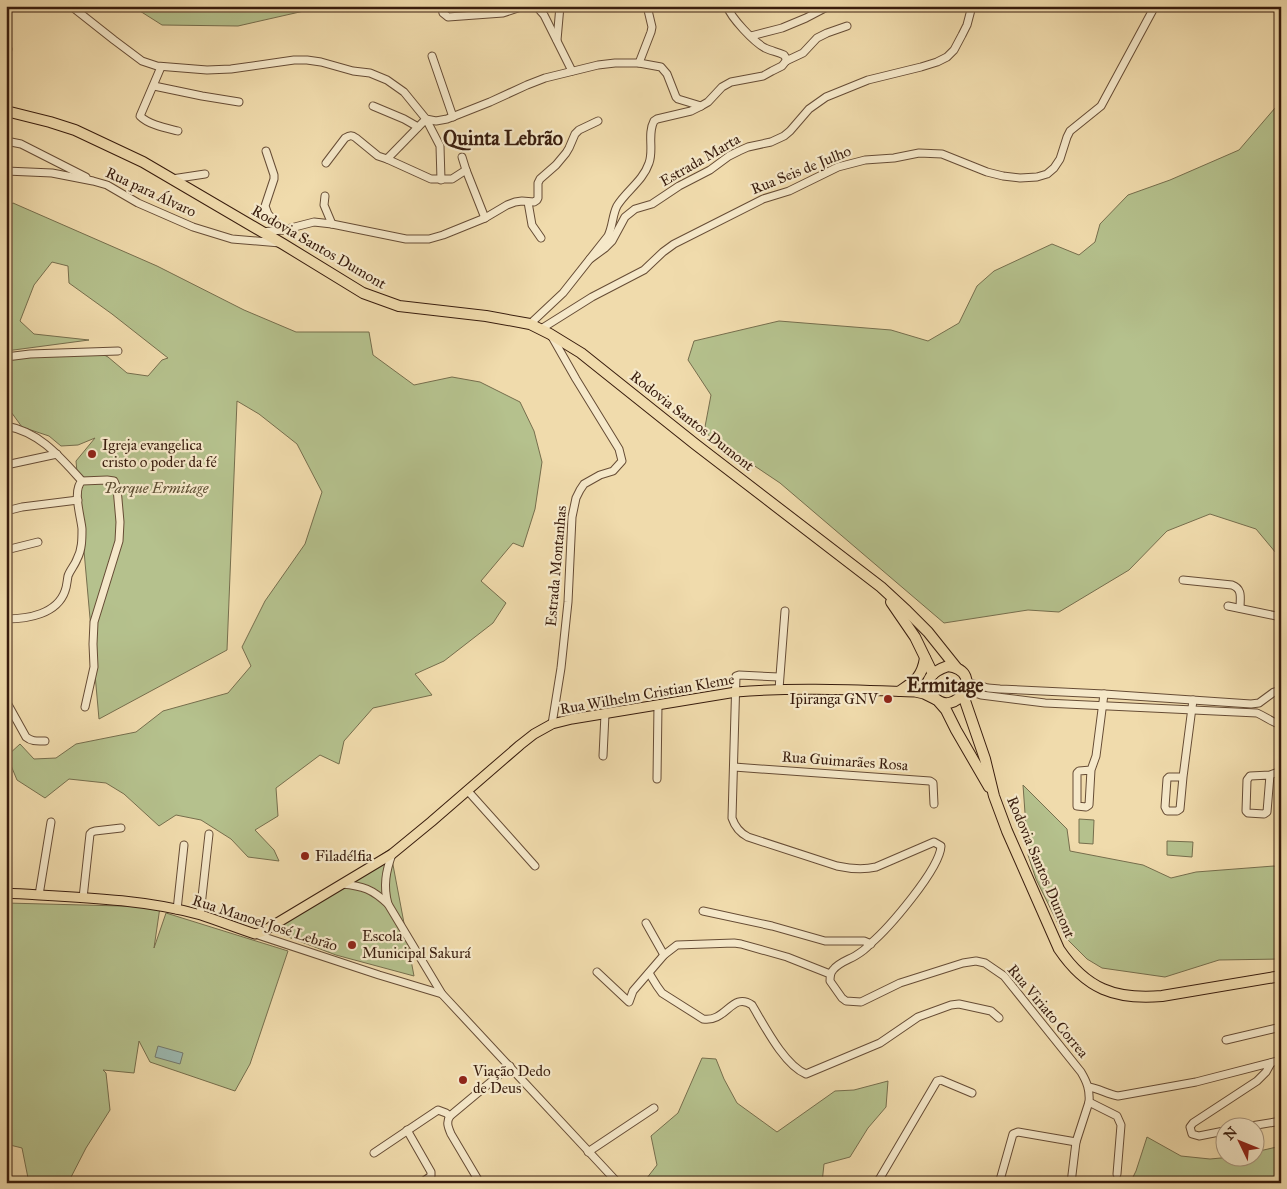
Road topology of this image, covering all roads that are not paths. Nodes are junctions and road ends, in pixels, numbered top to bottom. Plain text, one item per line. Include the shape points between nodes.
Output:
1 (71, 6) edge
2 (441, 6) edge
3 (485, 6) edge
4 (524, 6) edge
5 (536, 6) edge
6 (560, 6) edge
7 (647, 6) edge
8 (727, 6) edge
9 (972, 6) edge
10 (1155, 6) edge
11 (827, 8) dead end
12 (490, 14) junction
13 (847, 26) dead end
14 (751, 36) junction
15 (557, 40) junction
16 (432, 56) dead end
17 (786, 61) junction
18 (639, 63) junction
19 (162, 66) junction
20 (572, 72) junction
21 (154, 86) junction
22 (239, 102) dead end
23 (373, 106) dead end
24 (701, 106) junction
25 (6, 110) edge
26 (453, 117) junction
27 (426, 119) junction
28 (598, 121) dead end
29 (418, 127) junction
30 (178, 131) dead end
31 (6, 140) edge
32 (266, 151) dead end
33 (462, 157) dead end
34 (387, 159) junction
35 (326, 163) dead end
36 (466, 170) junction
37 (6, 171) edge
38 (205, 174) dead end
39 (172, 178) junction
40 (442, 180) junction
41 (92, 181) junction
42 (325, 196) dead end
43 (528, 202) junction
44 (486, 218) junction
45 (332, 224) junction
46 (283, 230) junction
47 (261, 232) junction
48 (541, 238) dead end
49 (283, 244) junction
50 (590, 259) junction
51 (530, 324) junction
52 (545, 331) junction
53 (118, 351) dead end
54 (6, 357) edge
55 (6, 426) edge
56 (57, 454) junction
57 (6, 465) edge
58 (82, 481) junction
59 (78, 500) junction
60 (6, 511) edge
61 (38, 542) dead end
62 (6, 550) edge
63 (1183, 580) dead end
64 (881, 587) junction
65 (1228, 606) dead end
66 (1240, 608) junction
67 (786, 611) dead end
68 (1281, 618) edge
69 (6, 620) edge
70 (925, 658) junction
71 (956, 668) junction
72 (931, 676) junction
73 (779, 677) junction
74 (779, 689) junction
75 (965, 689) junction
76 (1281, 690) edge
77 (900, 691) junction
78 (736, 692) junction
79 (1104, 694) junction
80 (1267, 697) junction
81 (6, 700) edge
82 (1193, 700) junction
83 (939, 702) junction
84 (658, 705) junction
85 (1102, 705) junction
86 (85, 707) dead end
87 (1192, 710) junction
88 (605, 714) junction
89 (1266, 717) junction
90 (552, 724) junction
91 (1281, 725) edge
92 (45, 741) dead end
93 (603, 756) dead end
94 (734, 767) junction
95 (1091, 770) junction
96 (1281, 771) edge
97 (1270, 775) junction
98 (1183, 777) junction
99 (657, 779) dead end
100 (468, 790) junction
101 (994, 796) junction
102 (934, 804) dead end
103 (51, 822) dead end
104 (121, 828) dead end
105 (209, 834) dead end
106 (184, 844) dead end
107 (392, 854) junction
108 (535, 866) dead end
109 (342, 884) junction
110 (6, 893) edge
111 (40, 895) junction
112 (82, 898) junction
113 (388, 904) junction
114 (177, 910) junction
115 (703, 911) dead end
116 (200, 915) junction
117 (646, 923) dead end
118 (256, 934) junction
119 (871, 944) junction
120 (664, 955) junction
121 (597, 972) dead end
122 (649, 973) junction
123 (830, 974) junction
124 (1281, 976) edge
125 (442, 994) junction
126 (999, 1018) dead end
127 (1281, 1027) edge
128 (1226, 1040) dead end
129 (1281, 1060) edge
130 (1270, 1063) junction
131 (510, 1066) junction
132 (1089, 1087) junction
133 (972, 1093) dead end
134 (1089, 1102) junction
135 (654, 1108) dead end
136 (450, 1116) junction
137 (1281, 1121) edge
138 (1264, 1124) edge
139 (407, 1130) junction
140 (1214, 1133) edge
141 (1076, 1142) junction
142 (588, 1152) junction
143 (374, 1153) dead end
144 (1117, 1174) dead end
145 (1000, 1180) dead end
146 (421, 1183) edge
147 (480, 1183) edge
148 (618, 1183) edge
149 (877, 1183) edge
150 (1071, 1183) edge

1 - 19 street via 142,61
2 - 12 street via 448,17
3 - 12 street
4 - 12 street
5 - 15 street
6 - 15 street
7 - 18 street via 652,32
8 - 14 street via 732,17
9 - 50 street, Estrada Marta via 962,35 947,57 868,80 826,97 809,109 784,136 739,151 652,204 635,209 605,248
10 - 52 street, Rua Seis de Julho via 1100,106 1070,132 1060,159 1047,174 1020,178 1003,176 931,152 865,160 838,167 789,191 762,199 674,244 644,270 592,297
11 - 14 street via 782,28
13 - 17 street via 821,35 804,53
14 - 17 street via 764,47 784,55
15 - 20 street
16 - 26 street
17 - 24 street via 763,76 731,82
18 - 20 street via 598,65
18 - 24 street via 661,67 678,99
19 - 21 street
19 - 27 street via 223,70 294,60 321,62 387,80 404,92
20 - 26 street via 545,78
21 - 22 street
21 - 30 street via 140,118
23 - 29 street
24 - 50 street via 654,121 649,164 619,204 612,229
25 - 39 highway, Rodovia Santos Dumont via 74,130
26 - 27 street
27 - 29 street
27 - 40 street via 440,146
28 - 43 street via 579,130 566,153 540,179 537,200
29 - 34 street
31 - 41 street via 21,144
32 - 46 street via 274,179 264,206
33 - 36 street
34 - 35 street via 349,135
34 - 40 street via 431,180
36 - 40 street via 452,179
36 - 44 street
37 - 41 street, Rua para Álvaro via 52,173
38 - 39 street
39 - 47 highway, Rodovia Santos Dumont
41 - 49 street, Rua para Álvaro via 107,185 192,227 232,239
42 - 45 street via 324,205
43 - 44 street via 515,202
43 - 48 street via 532,225
44 - 45 street via 443,235 418,240
45 - 46 street via 314,222
46 - 47 street
47 - 49 highway, Rodovia Santos Dumont
49 - 51 highway, Rodovia Santos Dumont via 364,293 385,302
50 - 51 street via 563,293
51 - 52 highway, Rodovia Santos Dumont
52 - 64 highway, Rodovia Santos Dumont via 581,353
52 - 90 street, Estrada Montanhas via 620,449 622,461 613,471 584,484 576,498 561,668
53 - 54 street
55 - 56 street via 34,435
56 - 57 street
56 - 58 street
58 - 59 street via 78,486
58 - 86 street via 114,481 120,522 117,551 94,622 94,667
59 - 60 street
59 - 69 street via 81,550 68,575 64,593 46,612
61 - 62 street
63 - 66 street via 1236,586 1240,591
64 - 70 highway via 915,637
64 - 71 highway via 928,632
65 - 66 street
66 - 68 street
67 - 73 street
70 - 72 highway
70 - 77 highway via 922,673
71 - 72 highway via 948,666
71 - 75 highway via 965,676
72 - 77 main road
72 - 83 highway via 930,691
73 - 74 street
73 - 78 street via 737,675
74 - 77 main road, Rua Wilhelm Cristian Kleme
74 - 78 main road, Rua Wilhelm Cristian Kleme
75 - 79 street
75 - 83 highway via 953,702
75 - 85 street via 981,695 1045,703
75 - 101 highway
76 - 80 street
77 - 83 main road, Rua Wilhelm Cristian Kleme via 924,694
78 - 84 main road, Rua Wilhelm Cristian Kleme
78 - 94 street
79 - 82 street
79 - 85 street
80 - 82 street via 1259,703 1250,704
80 - 89 street via 1264,705
81 - 92 street via 26,737
82 - 87 street
83 - 101 highway
84 - 88 main road, Rua Wilhelm Cristian Kleme
84 - 99 street
85 - 87 street
85 - 95 street via 1096,756
87 - 89 street via 1257,713
87 - 98 street
88 - 90 main road, Rua Wilhelm Cristian Kleme
88 - 93 street
89 - 91 street
90 - 100 main road, Rua Wilhelm Cristian Kleme via 520,745
94 - 102 street, Rua Guimarães Rosa via 930,781 933,783
94 - 119 street via 732,818 737,829 748,837 837,866 860,870 876,867 934,842 941,846 926,877 903,909
95 - 95 street via 1089,806 1077,806 1077,773
96 - 97 street
97 - 97 street via 1250,776 1246,780 1248,813 1267,812
98 - 98 street via 1167,778 1166,810 1178,812 1180,809
100 - 107 main road, Rua Wilhelm Cristian Kleme
100 - 108 street
101 - 124 highway, Rodovia Santos Dumont via 1059,949 1078,973 1104,991 1146,998
103 - 111 street
104 - 112 street via 90,834
105 - 116 street
106 - 114 street
107 - 109 main road, Rua Wilhelm Cristian Kleme
107 - 113 street via 386,875
109 - 113 street via 366,888
109 - 118 main road, Rua Wilhelm Cristian Kleme
110 - 111 main road, Rua Manoel José Lebrão
111 - 112 main road, Rua Manoel José Lebrão
112 - 114 main road, Rua Manoel José Lebrão
113 - 125 street
114 - 116 main road, Rua Manoel José Lebrão
115 - 119 street via 825,941 864,941
116 - 118 main road, Rua Manoel José Lebrão
117 - 120 street
118 - 125 street, Rua Manoel José Lebrão
119 - 123 street
120 - 122 street
120 - 123 street via 677,945 741,944
121 - 122 street via 629,1002 633,990
122 - 126 street via 662,993 709,1020 739,1002 750,1004 778,1048 800,1072 806,1074 880,1043 918,1017 952,1005 991,1011
123 - 132 street, Rua Viriato Correa via 830,981 842,998 861,1002 900,983 976,961 985,964 1004,976 1081,1072
125 - 131 street, Rua Manoel José Lebrão
127 - 128 street
129 - 130 street
130 - 132 street via 1196,1082 1118,1096
130 - 140 street via 1257,1081 1190,1127 1196,1136
131 - 136 street
131 - 142 street, Rua Manoel José Lebrão
132 - 134 street
133 - 149 street via 937,1081
134 - 141 street
134 - 144 street via 1120,1120
135 - 142 street
136 - 139 street via 438,1110
136 - 147 street via 447,1124 451,1134
137 - 138 street
139 - 143 street
139 - 146 street via 431,1172 431,1176
141 - 145 street via 1018,1132 1013,1134
141 - 150 street
142 - 148 street, Rua Manoel José Lebrão

